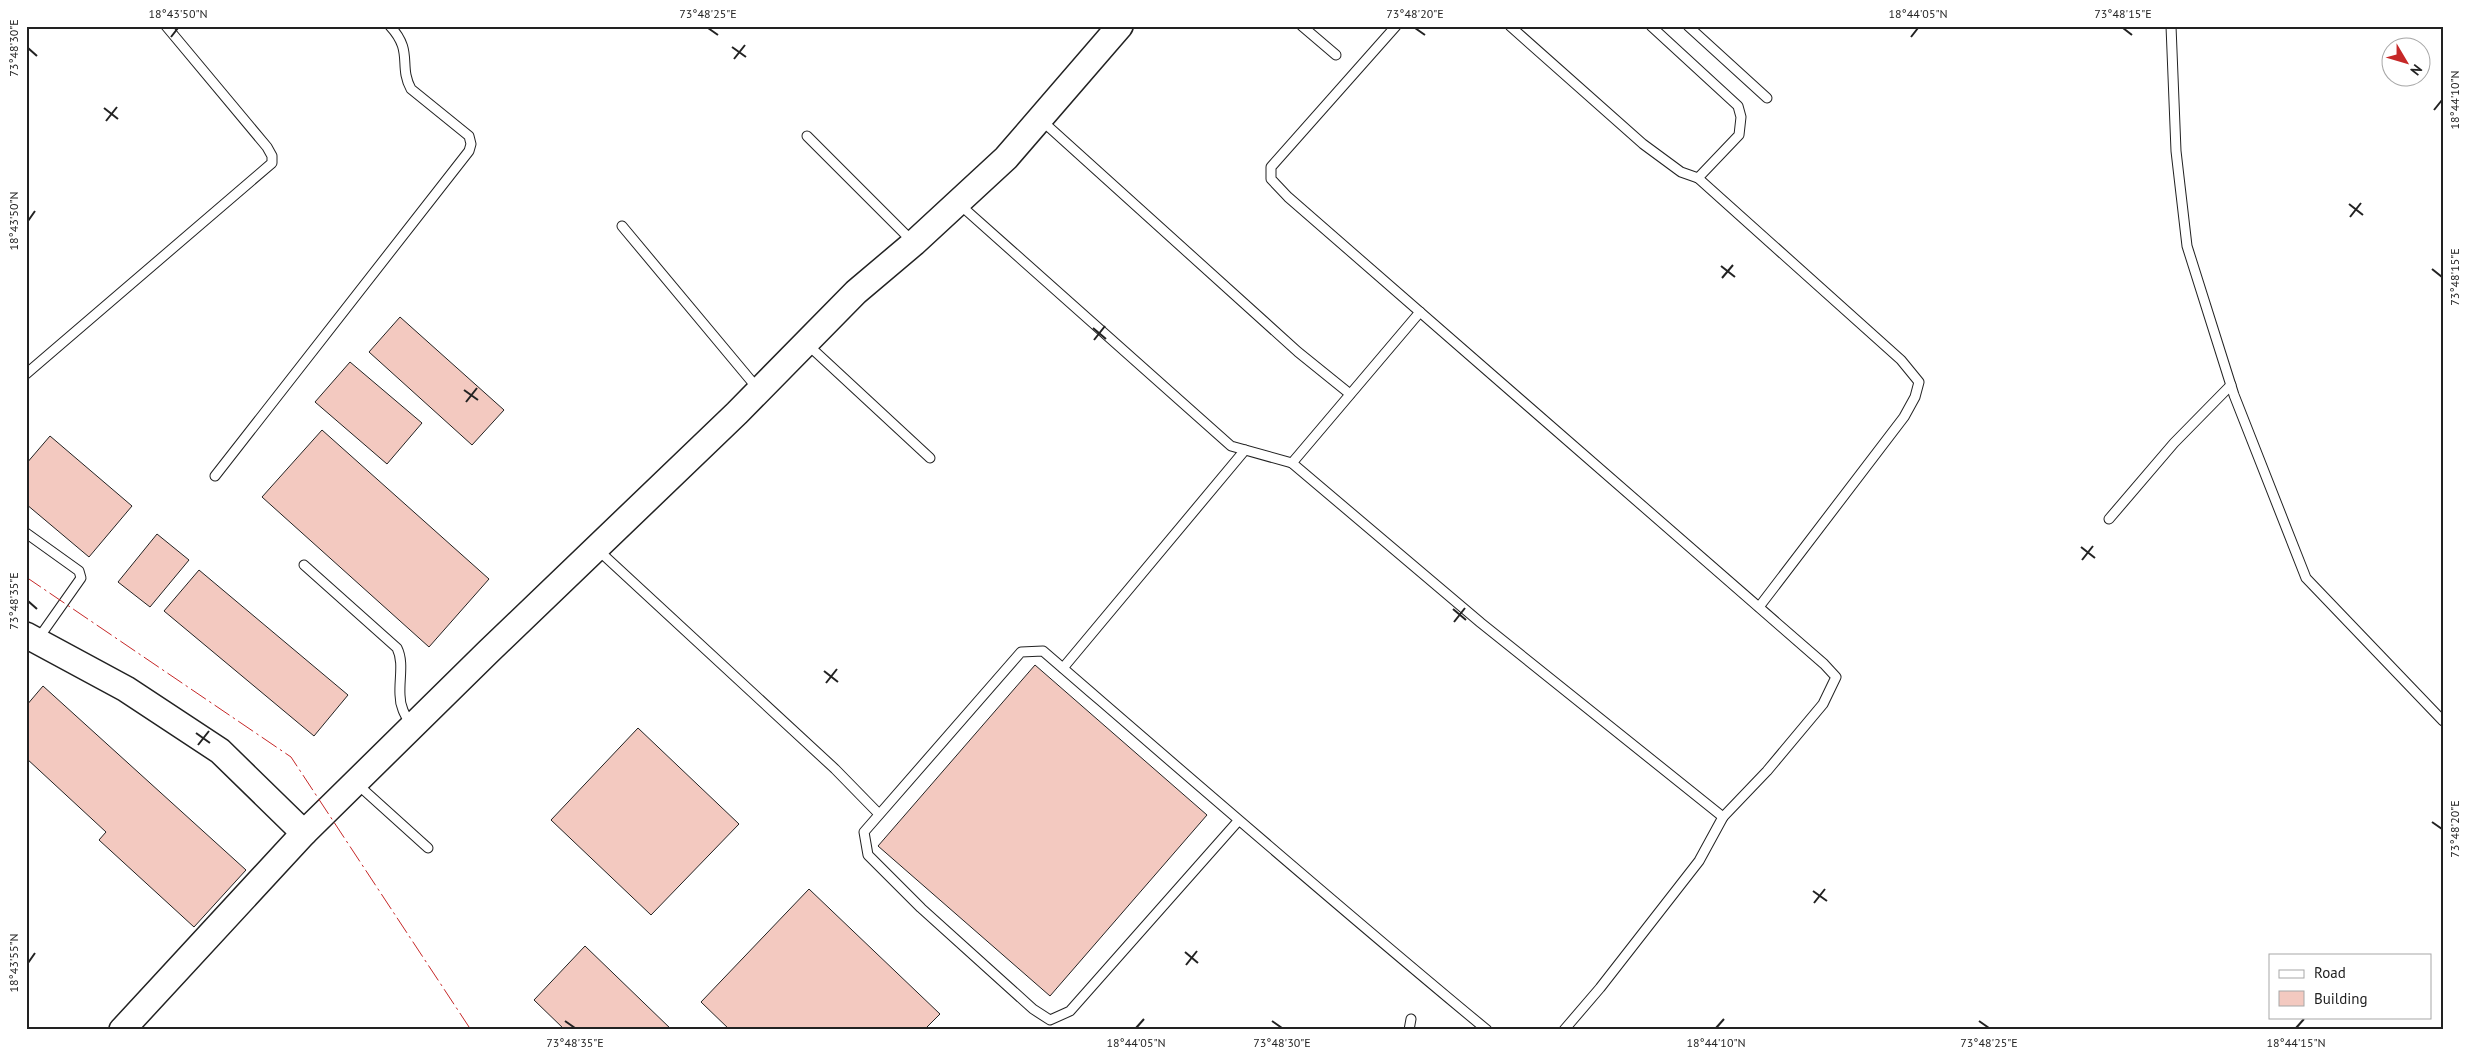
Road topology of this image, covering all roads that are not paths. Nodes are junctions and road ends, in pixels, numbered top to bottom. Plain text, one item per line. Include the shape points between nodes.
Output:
1 (166, 26) edge
2 (390, 26) edge
3 (1120, 26) edge
4 (1302, 26) edge
5 (1396, 26) edge
6 (1510, 26) edge
7 (1652, 26) edge
8 (1688, 26) edge
9 (2171, 26) edge
10 (1336, 55) dead end
11 (1767, 98) dead end
12 (1040, 119) junction
13 (807, 136) dead end
14 (1698, 178) junction
15 (957, 203) junction
16 (622, 226) dead end
17 (914, 243) junction
18 (1420, 312) junction
19 (806, 343) junction
20 (26, 374) edge
21 (2231, 385) junction
22 (759, 390) junction
23 (1350, 394) junction
24 (1245, 450) junction
25 (930, 458) dead end
26 (1292, 463) junction
27 (215, 476) dead end
28 (2109, 519) dead end
29 (26, 533) edge
30 (596, 549) junction
31 (304, 565) dead end
32 (1759, 607) junction
33 (32, 638) edge
34 (1062, 668) junction
35 (2443, 720) edge
36 (412, 727) junction
37 (356, 782) junction
38 (879, 814) junction
39 (1723, 817) junction
40 (1239, 820) junction
41 (304, 833) junction
42 (428, 848) dead end
43 (1411, 1019) dead end
44 (130, 1025) edge
45 (1409, 1030) edge
46 (1487, 1030) edge
47 (1564, 1030) edge

1 - 20 lane via 267,147 272,163
2 - 27 lane via 406,51 406,80 411,89 469,136 469,151
3 - 12 street
4 - 10 lane
5 - 18 lane via 1271,167 1271,179
6 - 14 lane via 1643,144 1682,172
7 - 14 lane via 1738,106 1741,116 1738,135
8 - 11 lane
9 - 21 lane via 2176,151 2187,246
12 - 15 street via 1006,158
12 - 23 lane via 1298,352
13 - 17 lane
14 - 32 lane via 1901,360 1919,382 1915,398 1904,417
15 - 17 street
15 - 24 lane via 1231,446
16 - 22 lane
17 - 19 street via 856,292
18 - 23 lane
18 - 32 lane
19 - 22 street
19 - 25 lane
21 - 28 lane via 2180,436
21 - 35 lane via 2306,578
22 - 30 street
23 - 26 lane
24 - 26 lane
24 - 34 lane
26 - 39 lane via 1481,623
29 - 33 lane via 79,571 81,578
30 - 36 street
30 - 38 lane via 835,769
31 - 36 lane via 401,655 402,710
32 - 39 lane via 1836,677 1823,704 1767,772
33 - 41 street via 126,689 220,751
34 - 38 lane via 1043,651 1021,652
34 - 40 lane
36 - 37 street
37 - 41 street
37 - 42 lane
38 - 40 lane via 864,832 868,855 921,908 1033,1009 1050,1020 1070,1011
39 - 47 lane via 1700,861
40 - 46 lane
41 - 44 street
43 - 45 lane

